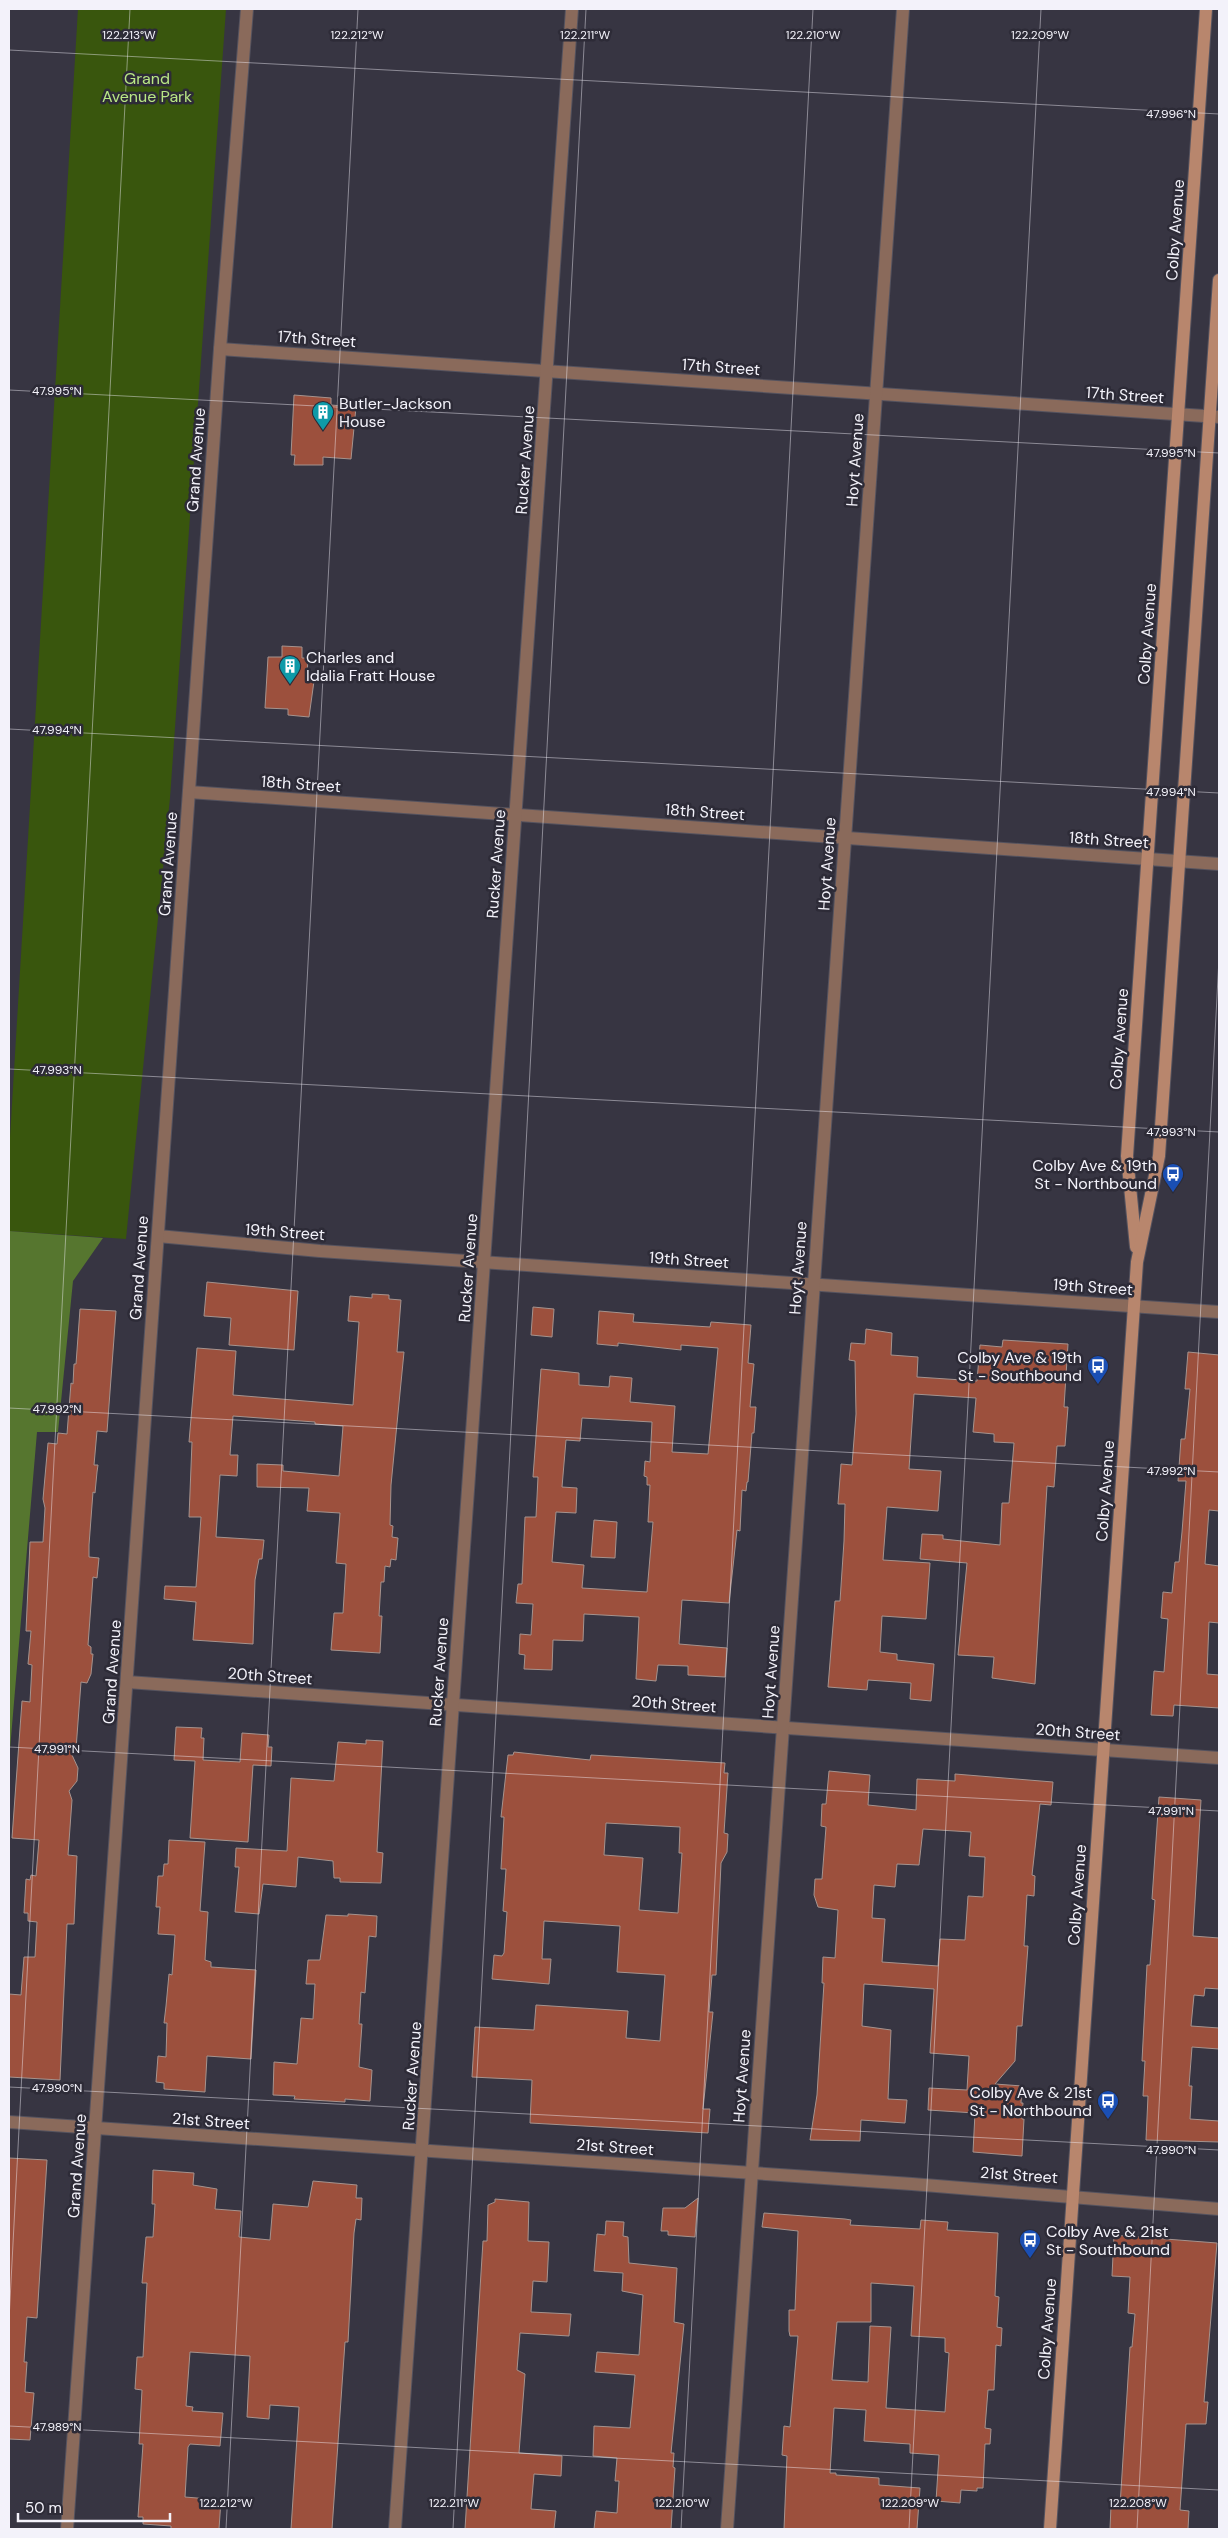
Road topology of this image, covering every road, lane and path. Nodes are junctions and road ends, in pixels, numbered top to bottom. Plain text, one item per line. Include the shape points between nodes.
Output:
1 (246, 9) edge
2 (572, 9) edge
3 (903, 9) edge
4 (1206, 9) edge
5 (1219, 280) edge
6 (220, 349) junction
7 (547, 370) junction
8 (876, 394) junction
9 (1178, 414) junction
10 (1214, 417) edge
11 (189, 792) junction
12 (516, 814) junction
13 (846, 838) junction
14 (1148, 859) junction
15 (1179, 861) junction
16 (1219, 864) edge
17 (158, 1236) junction
18 (485, 1262) junction
19 (1137, 1262) junction
20 (813, 1285) junction
21 (1134, 1306) junction
22 (1219, 1312) edge
23 (127, 1682) junction
24 (453, 1704) junction
25 (783, 1728) junction
26 (1104, 1750) junction
27 (1219, 1758) edge
28 (9, 2122) edge
29 (96, 2128) junction
30 (423, 2150) junction
31 (752, 2173) junction
32 (1073, 2196) junction
33 (1219, 2209) edge
34 (67, 2529) edge
35 (395, 2529) edge
36 (727, 2529) edge
37 (1050, 2529) edge

1 - 6 street, Grand Avenue
2 - 7 street, Rucker Avenue
3 - 8 street, Hoyt Avenue
4 - 9 main road, Colby Avenue
5 - 10 main road, Colby Avenue
6 - 7 street, 17th Street
6 - 11 street, Grand Avenue
7 - 8 street, 17th Street
7 - 12 street, Rucker Avenue
8 - 9 street, 17th Street
8 - 13 street, Hoyt Avenue
9 - 10 street, 17th Street
9 - 14 main road, Colby Avenue
10 - 15 main road, Colby Avenue
11 - 12 street, 18th Street
11 - 17 street, Grand Avenue
12 - 13 street, 18th Street
12 - 18 street, Rucker Avenue
13 - 14 street, 18th Street
13 - 20 street, Hoyt Avenue
14 - 15 street, 18th Street
14 - 19 main road, Colby Avenue via 1127,1156
15 - 16 street, 18th Street
15 - 19 main road, Colby Avenue via 1159,1156
17 - 18 street, 19th Street
17 - 23 street, Grand Avenue
18 - 20 street, 19th Street
18 - 24 street, Rucker Avenue
19 - 21 main road, Colby Avenue
20 - 21 street, 19th Street
20 - 25 street, Hoyt Avenue
21 - 22 street, 19th Street
21 - 26 main road, Colby Avenue
23 - 24 street, 20th Street
23 - 29 street, Grand Avenue
24 - 25 street, 20th Street
24 - 30 street, Rucker Avenue
25 - 26 street, 20th Street
25 - 31 street, Hoyt Avenue
26 - 27 street, 20th Street
26 - 32 main road, Colby Avenue
28 - 29 street, 21st Street
29 - 30 street, 21st Street
29 - 34 street, Grand Avenue
30 - 31 street, 21st Street
30 - 35 street, Rucker Avenue
31 - 32 street, 21st Street
31 - 36 street, Hoyt Avenue
32 - 33 street, 21st Street
32 - 37 main road, Colby Avenue

